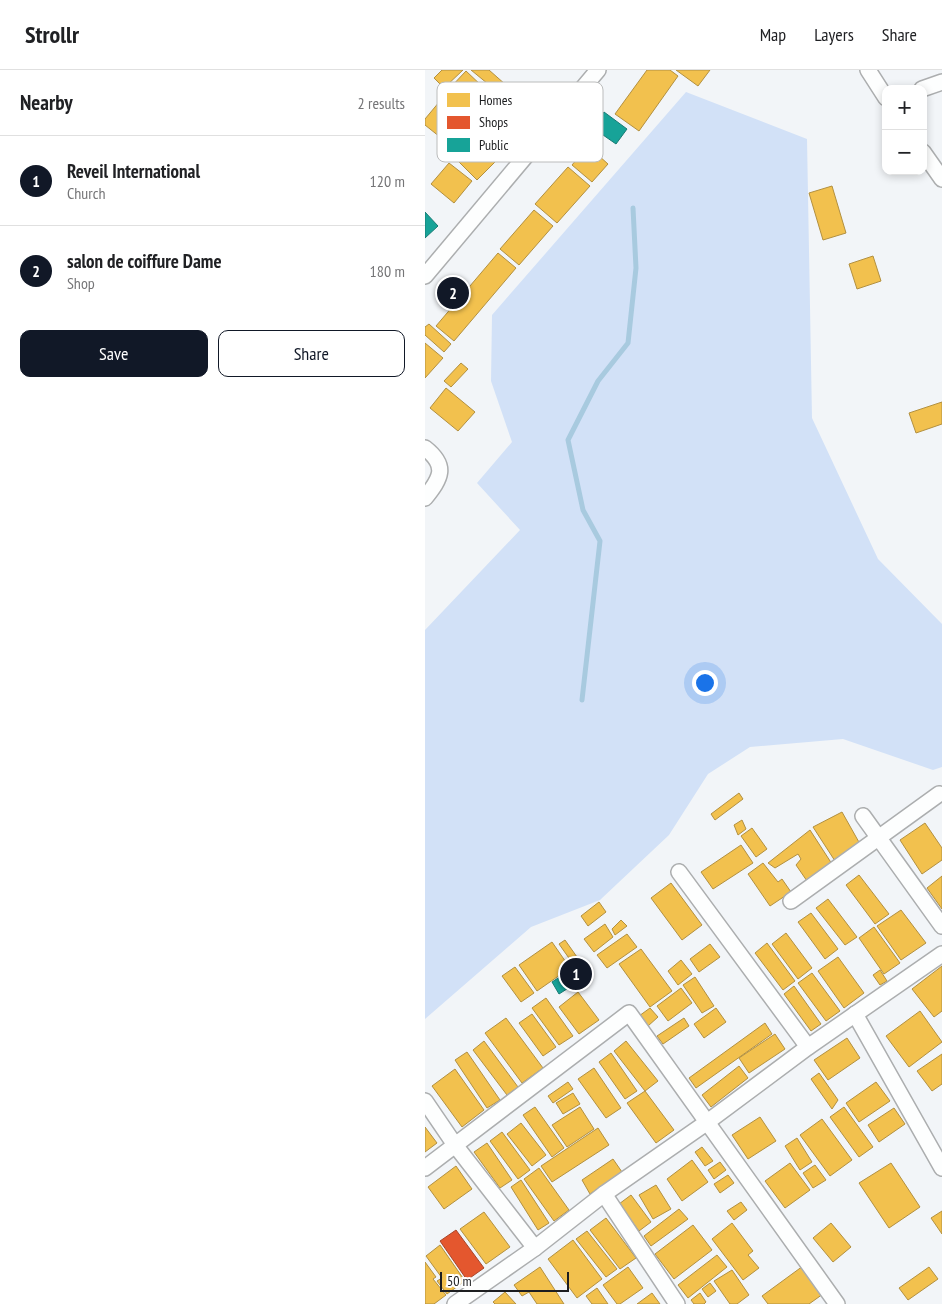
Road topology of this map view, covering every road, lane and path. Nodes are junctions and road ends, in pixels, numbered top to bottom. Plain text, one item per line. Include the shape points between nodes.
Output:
1 (598, 70) edge
2 (868, 70) edge
3 (588, 82) edge
4 (942, 82) edge
5 (927, 87) edge
6 (882, 92) edge
7 (927, 158) edge
8 (521, 162) edge
9 (942, 179) edge
10 (425, 276) edge
11 (425, 448) edge
12 (425, 498) edge
13 (939, 794) dead end
14 (863, 816) dead end
15 (879, 837) junction
16 (679, 872) dead end
17 (791, 901) dead end
18 (942, 926) edge
19 (942, 954) edge
20 (855, 1014) junction
21 (808, 1047) junction
22 (425, 1101) edge
23 (706, 1123) junction
24 (455, 1145) junction
25 (425, 1168) edge
26 (942, 1168) edge
27 (604, 1194) junction
28 (535, 1248) junction
29 (671, 1302) edge
30 (455, 1304) edge
31 (837, 1304) edge

1 - 3 street
2 - 6 street
4 - 5 street
7 - 9 street
8 - 10 street
11 - 12 street via 436,456 441,471 437,483
13 - 15 street
14 - 15 street
15 - 17 street
15 - 18 street
16 - 21 street
19 - 20 street
20 - 21 street
20 - 26 street
21 - 23 street
22 - 24 street
23 - 24 street via 629,1013
23 - 27 street
23 - 31 street
24 - 25 street
24 - 28 street
27 - 28 street
27 - 29 street
28 - 30 street

